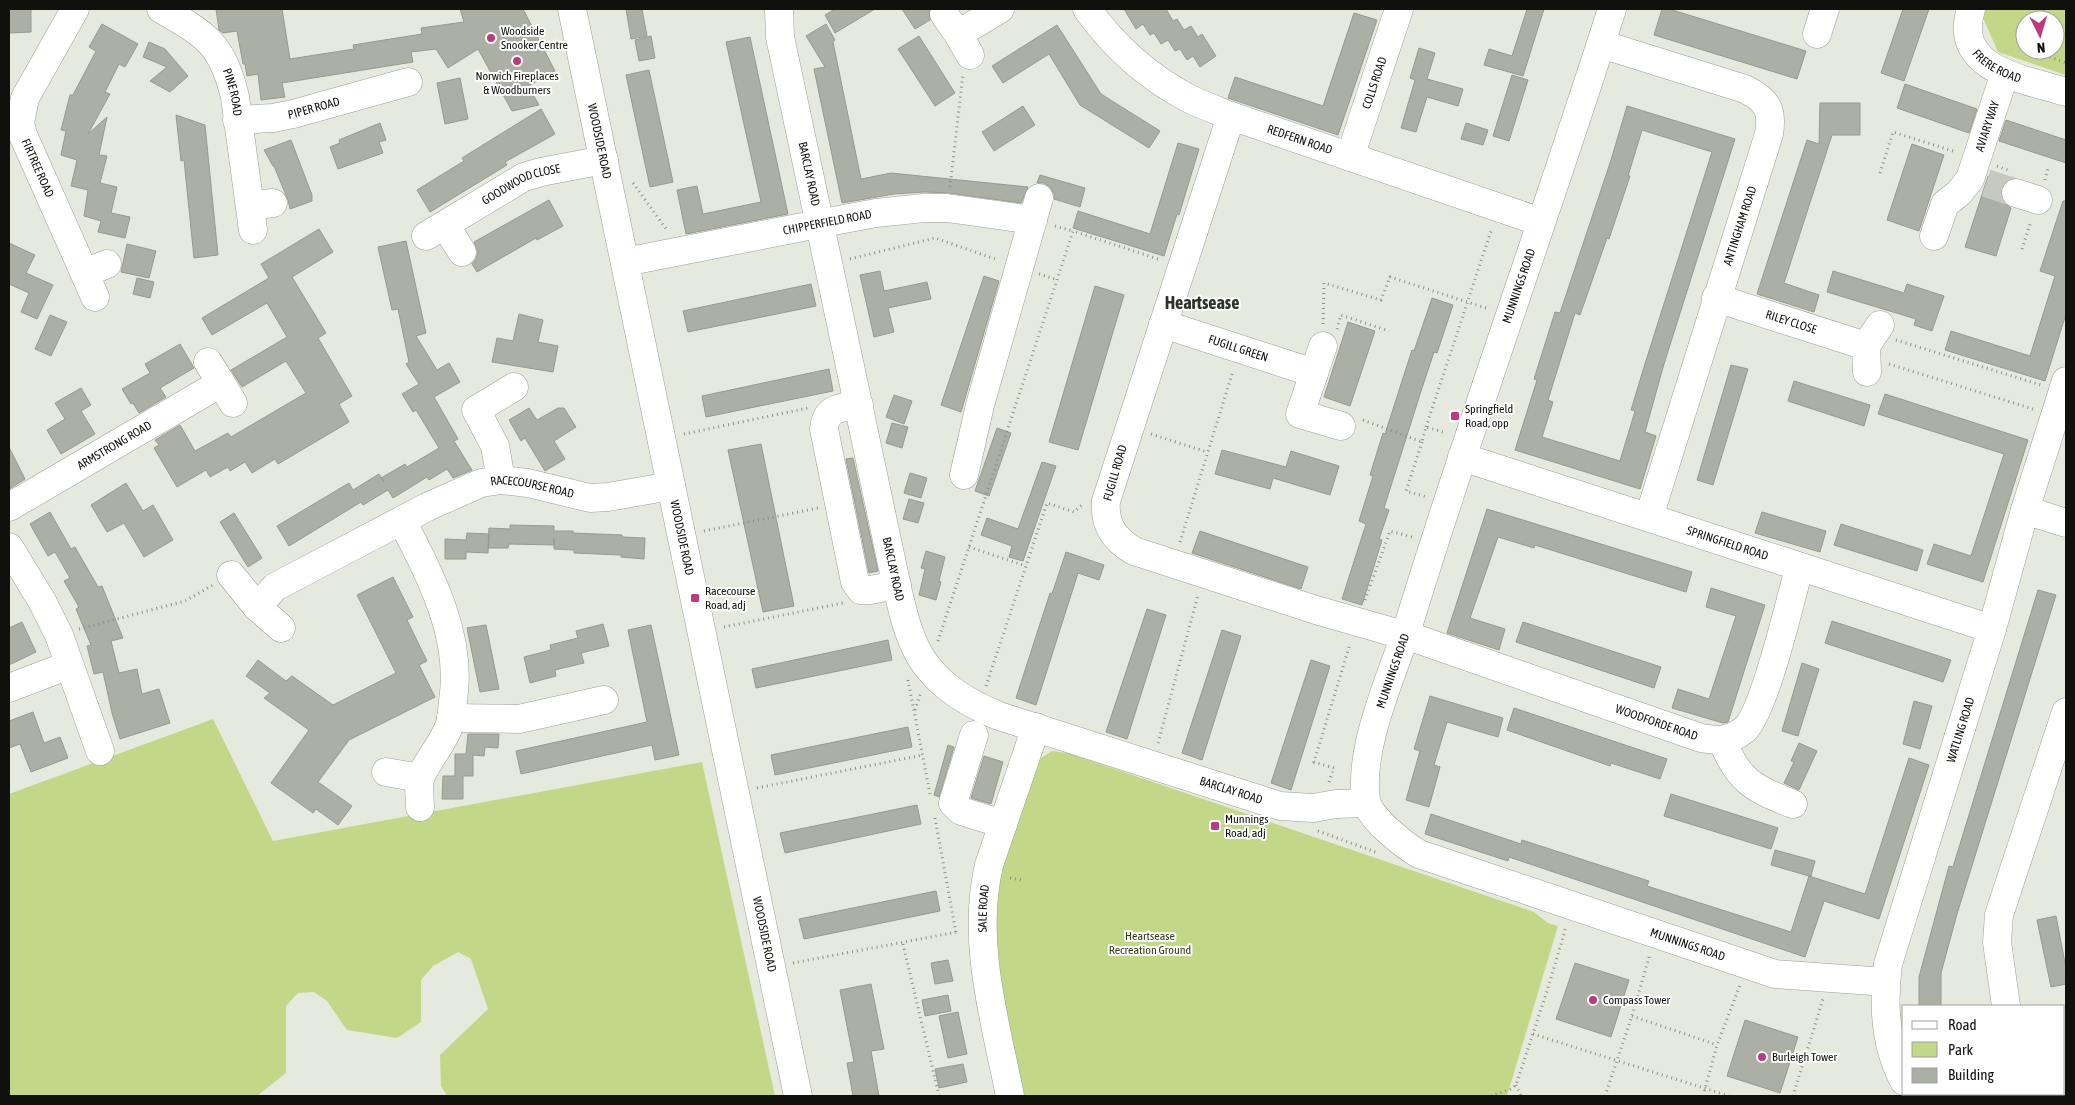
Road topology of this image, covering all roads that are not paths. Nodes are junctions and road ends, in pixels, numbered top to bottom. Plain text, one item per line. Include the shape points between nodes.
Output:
1 (75, 9) edge
2 (161, 9) edge
3 (572, 9) edge
4 (779, 9) edge
5 (1000, 9) edge
6 (1087, 9) edge
7 (1399, 9) edge
8 (1612, 9) edge
9 (1825, 9) edge
10 (1971, 9) edge
11 (1817, 34) dead end
12 (957, 35) road end
13 (1600, 44) junction
14 (2005, 73) junction
15 (2066, 92) edge
16 (398, 93) dead end
17 (1231, 116) junction
18 (237, 120) junction
19 (1350, 157) junction
20 (604, 160) junction
21 (259, 213) dead end
22 (1540, 222) junction
23 (820, 223) junction
24 (1934, 236) dead end
25 (462, 252) dead end
26 (624, 262) junction
27 (96, 278) dead end
28 (1716, 298) junction
29 (1162, 324) junction
30 (1330, 340) road end
31 (1871, 346) road end
32 (1314, 373) junction
33 (221, 382) dead end
34 (514, 387) dead end
35 (2062, 396) edge
36 (859, 405) junction
37 (1351, 421) road end
38 (1464, 440) junction
39 (964, 475) dead end
40 (502, 480) junction
41 (672, 486) junction
42 (9, 507) edge
43 (2026, 510) junction
44 (1649, 517) junction
45 (402, 521) junction
46 (2066, 523) edge
47 (9, 546) edge
48 (1799, 568) junction
49 (231, 575) road end
50 (897, 585) junction
51 (257, 607) junction
52 (281, 628) dead end
53 (1992, 629) junction
54 (1405, 637) junction
55 (69, 665) junction
56 (9, 688) edge
57 (604, 700) dead end
58 (2066, 712) edge
59 (451, 718) junction
60 (1036, 727) junction
61 (974, 735) dead end
62 (1722, 740) junction
63 (100, 751) dead end
64 (386, 772) dead end
65 (420, 778) junction
66 (1366, 803) junction
67 (1793, 804) dead end
68 (420, 807) dead end
69 (1003, 824) junction
70 (1886, 982) junction
71 (2006, 1005) edge
72 (1897, 1044) edge
73 (1902, 1070) edge
74 (798, 1096) edge
75 (1010, 1096) edge

1 - 27 street, FIRTREE ROAD via 25,98 20,123 22,135
2 - 18 street, PINE ROAD via 210,40 230,77
3 - 20 street, WOODSIDE ROAD
4 - 23 street, BARCLAY ROAD via 780,37
5 - 12 street
6 - 17 street, REDFERN ROAD via 1127,55 1159,80 1187,97
7 - 19 street, COLLS ROAD
8 - 13 street, MUNNINGS ROAD
9 - 11 street
10 - 14 street, FRERE ROAD via 1967,28 1969,43 1987,64
13 - 22 street, MUNNINGS ROAD
13 - 28 street, ANTINGHAM ROAD via 1745,89 1760,97 1768,107 1771,120 1769,134
14 - 15 street, FRERE ROAD
14 - 24 street, AVIARY WAY via 1978,174 1945,204
16 - 18 street, PIPER ROAD via 273,118
17 - 19 street, REDFERN ROAD
17 - 29 street, FUGILL ROAD
18 - 21 street, PINE ROAD
19 - 22 street, REDFERN ROAD
20 - 25 street, GOODWOOD CLOSE via 524,177 435,230
20 - 26 street, WOODSIDE ROAD
22 - 38 street, MUNNINGS ROAD
23 - 26 street, CHIPPERFIELD ROAD
23 - 36 street, BARCLAY ROAD
23 - 39 street, CHIPPERFIELD ROAD via 924,208 1036,209 980,406
26 - 41 street, WOODSIDE ROAD
28 - 31 street, RILEY CLOSE
28 - 44 street, ANTINGHAM ROAD
29 - 32 street, FUGILL GREEN
29 - 54 street, FUGILL ROAD via 1106,501 1108,524 1121,543 1134,551 1173,564
30 - 32 street
32 - 37 street via 1300,414
33 - 42 street, ARMSTRONG ROAD
34 - 40 street via 476,410 495,446
35 - 43 street, WATLING ROAD
36 - 50 street, BARCLAY ROAD
36 - 50 street via 829,413 824,421 855,582 861,590
38 - 44 street, SPRINGFIELD ROAD
38 - 54 street, MUNNINGS ROAD
40 - 41 street, RACECOURSE ROAD via 590,498
40 - 45 street, RACECOURSE ROAD via 481,483
41 - 74 street, WOODSIDE ROAD
43 - 46 street
43 - 53 street, WATLING ROAD
44 - 48 street, SPRINGFIELD ROAD
45 - 51 street, RACECOURSE ROAD via 275,587
45 - 59 street via 452,635 455,666
47 - 55 street via 59,634
48 - 53 street, SPRINGFIELD ROAD
48 - 62 street via 1755,715 1745,729
49 - 51 street
50 - 60 street, BARCLAY ROAD via 918,670 979,708
51 - 52 street
53 - 70 street, WATLING ROAD via 1893,945
54 - 62 street, WOODFORDE ROAD via 1701,738
54 - 66 street, MUNNINGS ROAD via 1367,757 1364,778
55 - 56 street
55 - 63 street
57 - 59 street via 518,719
58 - 71 street via 1999,915 1998,942
59 - 65 street
60 - 66 street, BARCLAY ROAD via 1280,806
60 - 69 street, SALE ROAD
61 - 69 street via 953,803 961,811
62 - 67 street via 1738,774 1754,786
64 - 65 street
65 - 68 street
66 - 70 street, MUNNINGS ROAD via 1397,840 1419,854 1572,907 1775,974
69 - 75 street, SALE ROAD via 984,888 982,941
70 - 72 street, WATLING ROAD
72 - 73 street, WATLING ROAD

